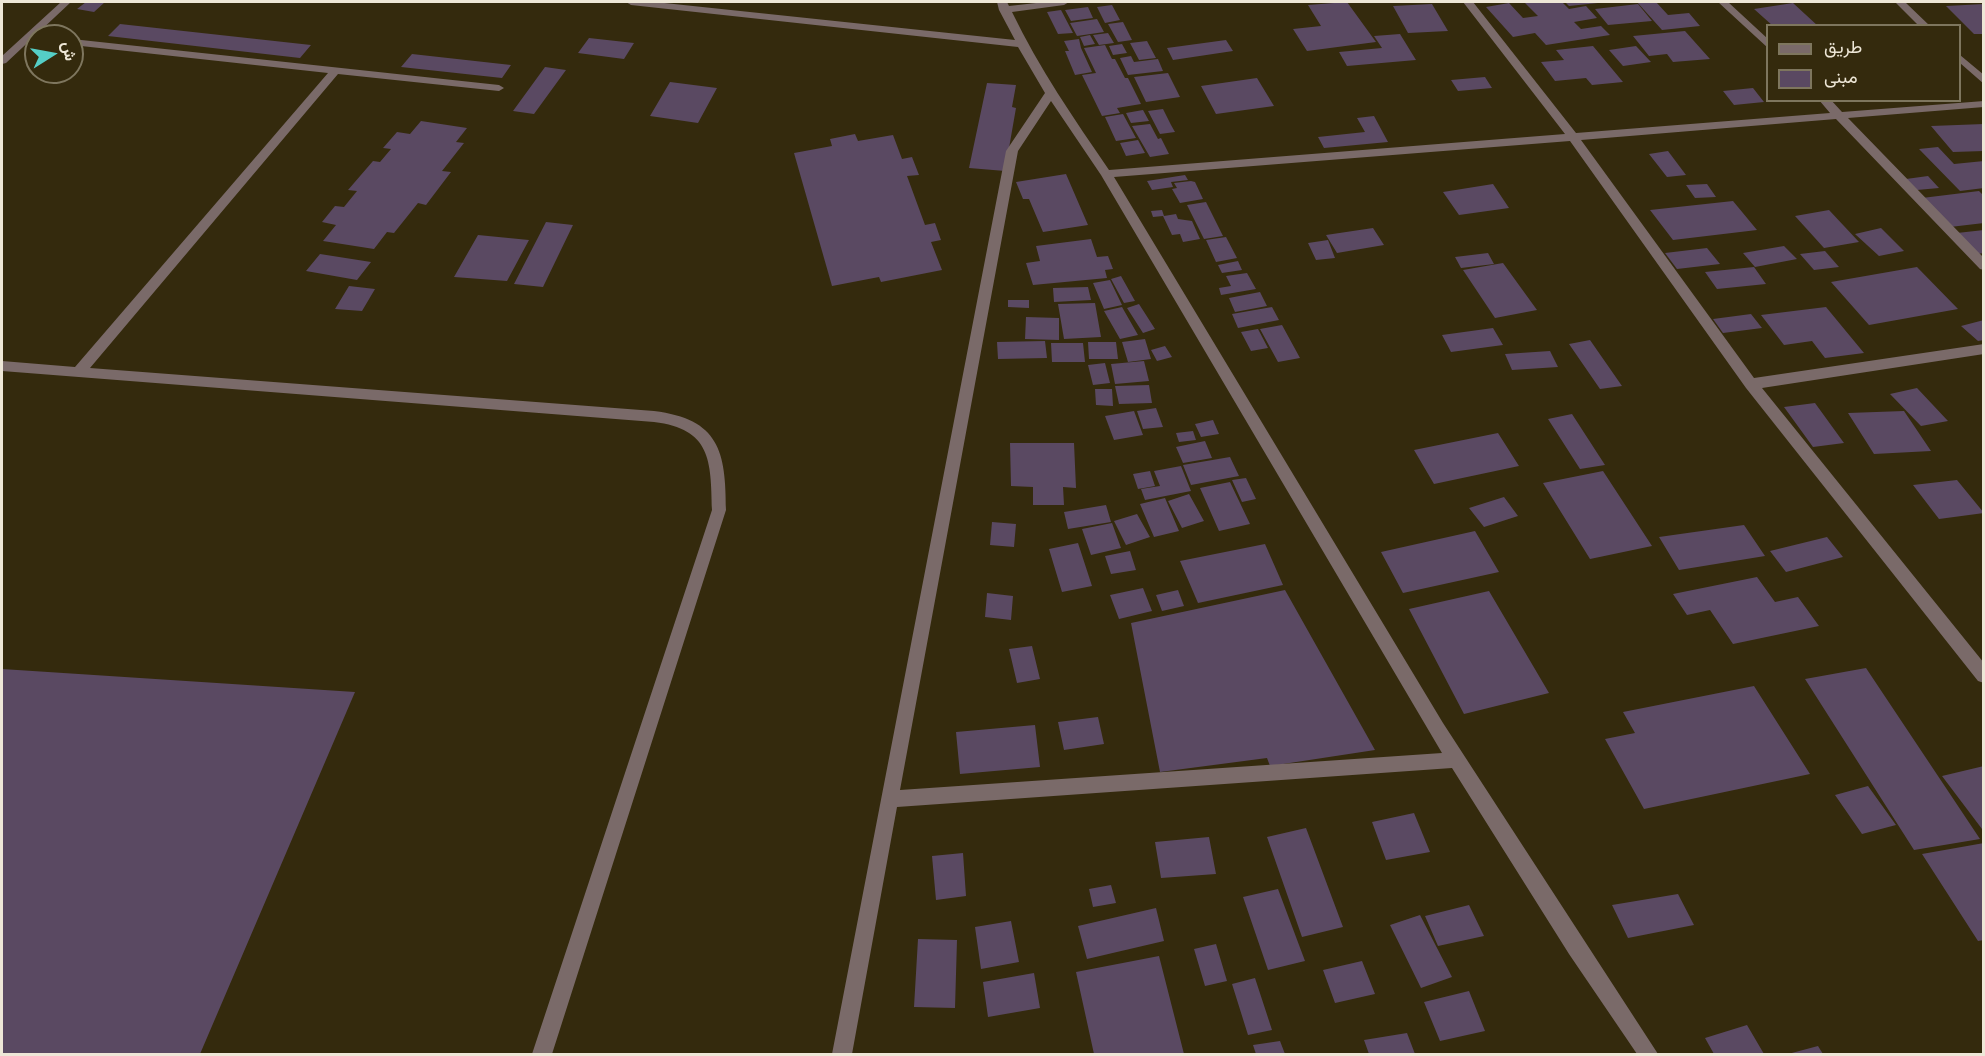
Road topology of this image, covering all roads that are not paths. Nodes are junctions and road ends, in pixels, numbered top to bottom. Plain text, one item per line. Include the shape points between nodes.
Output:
1 (66, 2) edge
2 (631, 2) edge
3 (1064, 2) edge
4 (1468, 2) edge
5 (1723, 2) edge
6 (1900, 2) edge
7 (1003, 6) edge
8 (45, 24) edge
9 (1923, 24) edge
10 (84, 43) edge
11 (24, 44) edge
12 (1022, 44) junction
13 (1766, 44) edge
14 (1961, 60) edge
15 (2, 61) edge
16 (335, 71) junction
17 (1983, 81) edge
18 (499, 88) dead end
19 (1051, 93) junction
20 (1826, 102) edge
21 (1983, 104) edge
22 (1839, 115) junction
23 (1573, 137) junction
24 (1106, 174) junction
25 (1983, 266) edge
26 (1983, 349) edge
27 (2, 366) edge
28 (80, 370) junction
29 (1750, 384) junction
30 (1983, 676) edge
31 (1455, 760) junction
32 (891, 799) junction
33 (542, 1054) edge
34 (842, 1054) edge
35 (1648, 1054) edge

1 - 8 street
2 - 12 street
3 - 7 street
4 - 23 street
5 - 13 street
6 - 9 street
7 - 12 street
10 - 16 street
11 - 15 street
12 - 19 street
14 - 17 street
16 - 18 street
16 - 28 street
19 - 24 street
19 - 32 street via 1012,151
20 - 22 street
21 - 22 street
22 - 23 street
22 - 25 street
23 - 24 street
23 - 29 street
24 - 31 street
26 - 29 street
27 - 28 street
28 - 33 street via 630,414 693,426 706,441 719,483 719,510
29 - 30 street
31 - 32 street
31 - 35 street via 1591,973
32 - 34 street

